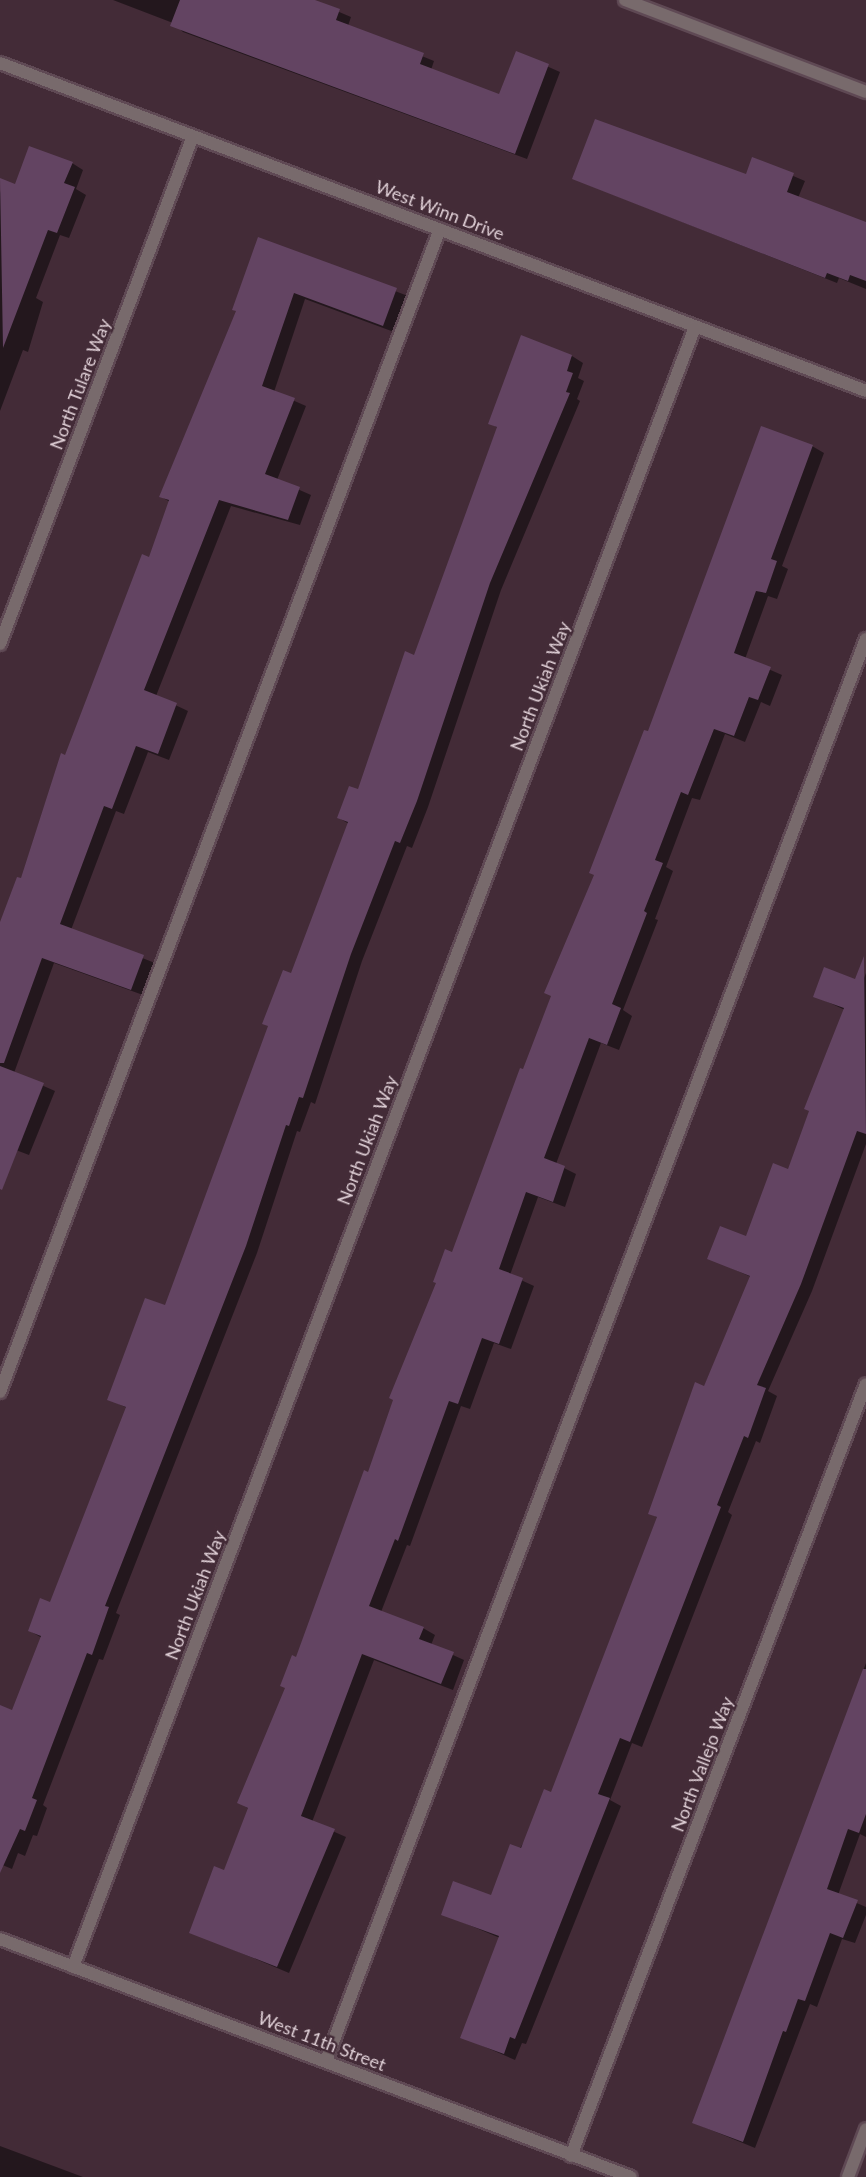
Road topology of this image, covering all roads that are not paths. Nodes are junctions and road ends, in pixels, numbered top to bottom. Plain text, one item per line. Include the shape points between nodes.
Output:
1 (625, 0) edge
2 (0, 63) edge
3 (866, 92) edge
4 (193, 136) junction
5 (440, 229) junction
6 (695, 327) junction
7 (866, 391) edge
8 (866, 639) edge
9 (0, 644) edge
10 (866, 1384) edge
11 (0, 1392) edge
12 (0, 1939) edge
13 (73, 1967) junction
14 (326, 2061) junction
15 (866, 2129) edge
16 (571, 2156) junction
17 (631, 2177) edge
18 (848, 2177) edge

1 - 3 street
2 - 4 street, West Winn Drive
4 - 5 street, West Winn Drive
4 - 9 street, North Tulare Way
5 - 6 street, West Winn Drive
5 - 11 street
6 - 7 street, West Winn Drive
6 - 13 street, North Ukiah Way
8 - 14 street
10 - 16 street, North Vallejo Way
12 - 13 street, West 11th Street
13 - 14 street, West 11th Street
14 - 16 street, West 11th Street
15 - 18 street
16 - 17 street, West 11th Street

